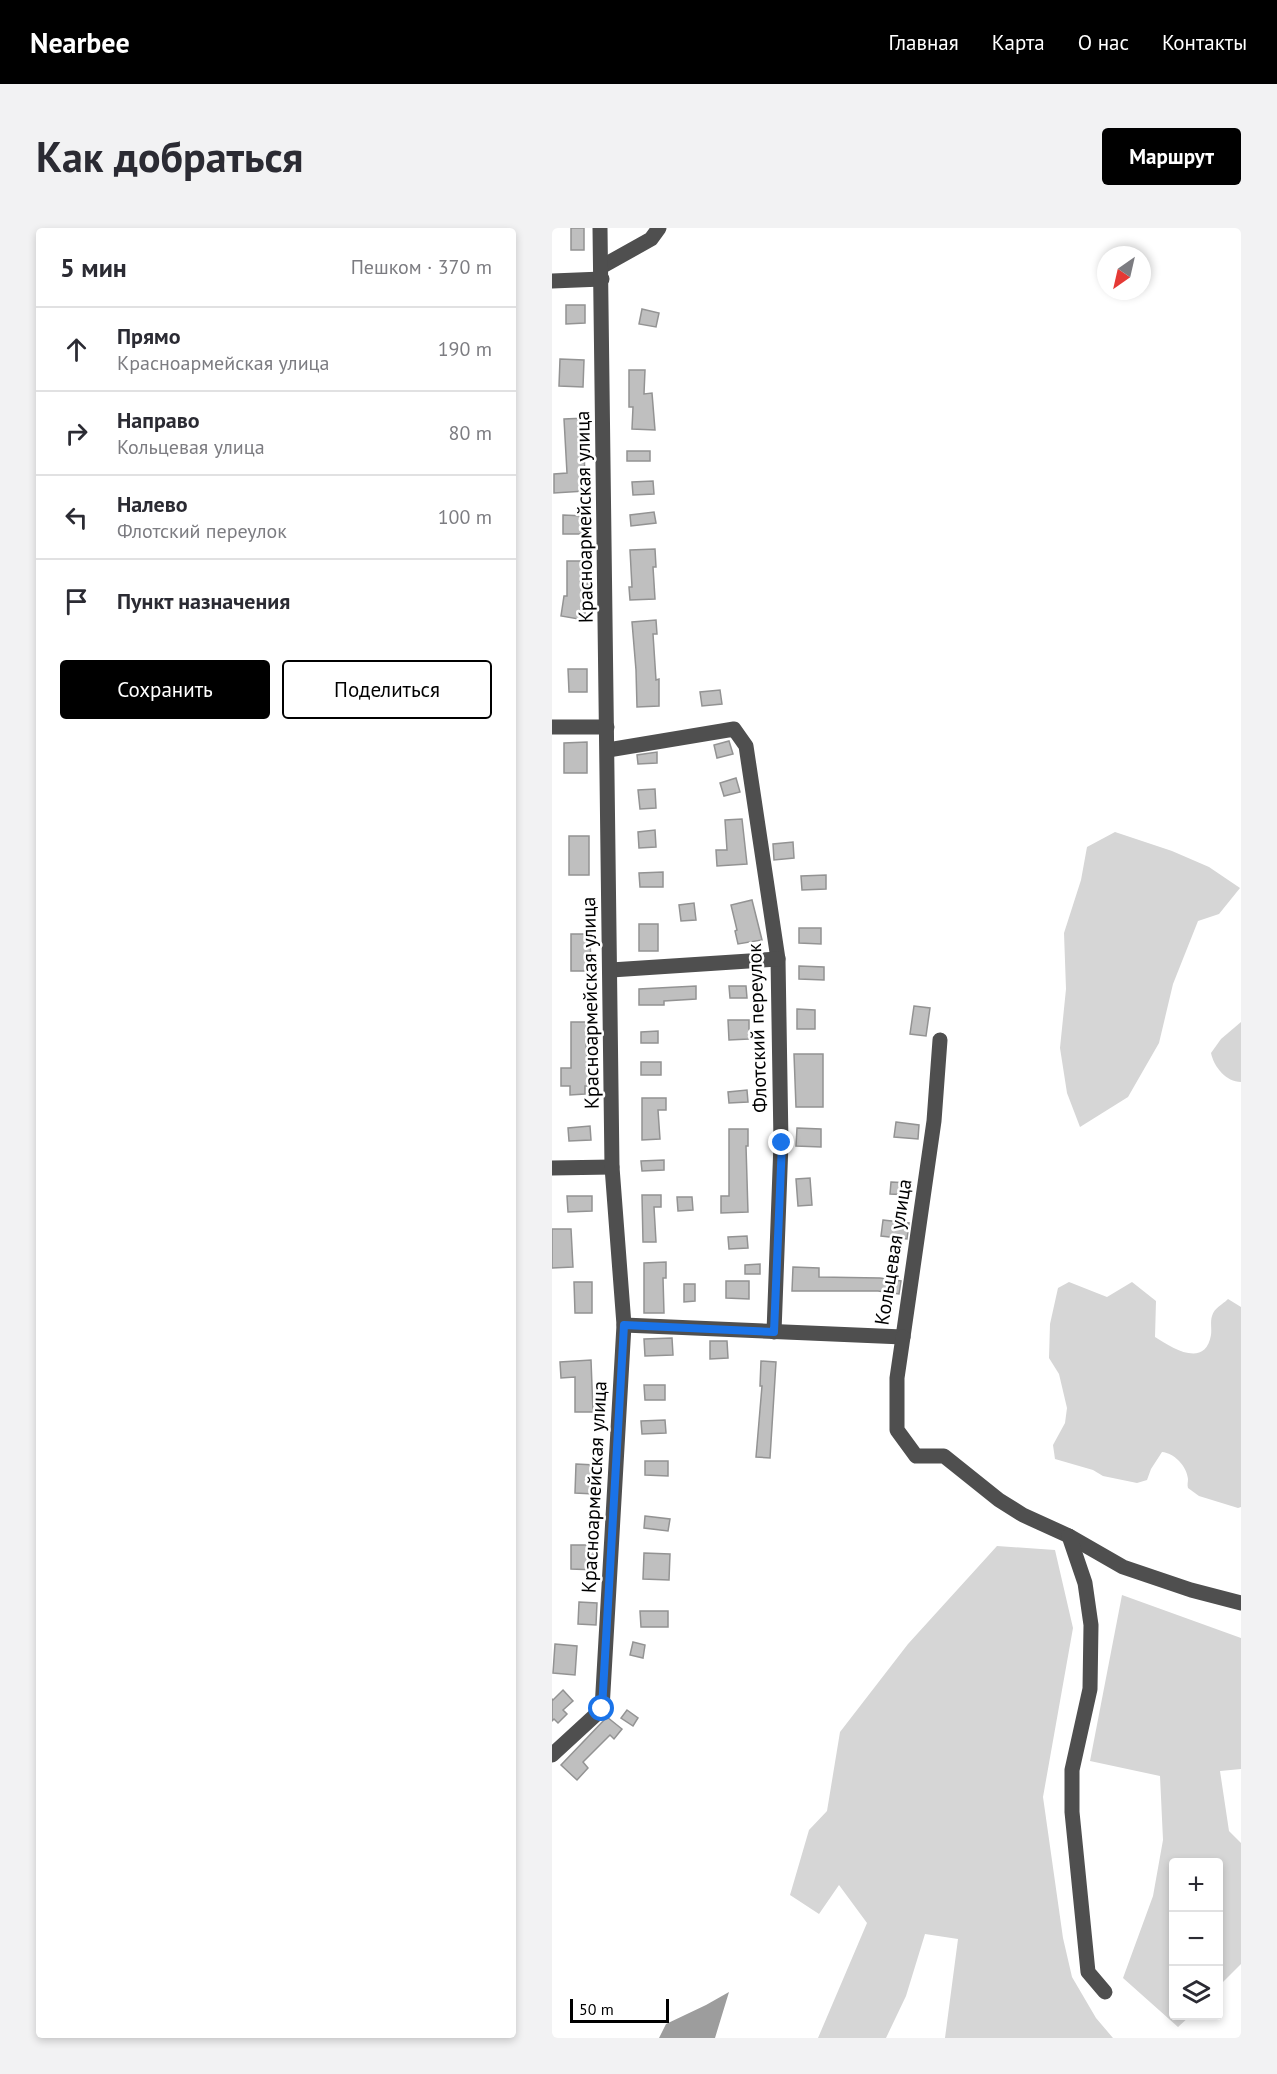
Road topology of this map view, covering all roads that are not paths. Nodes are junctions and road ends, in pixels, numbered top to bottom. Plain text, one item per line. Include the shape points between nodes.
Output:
1 (600, 228) edge
2 (659, 228) edge
3 (602, 273) junction
4 (552, 281) edge
5 (552, 727) edge
6 (607, 727) junction
7 (608, 750) junction
8 (778, 959) junction
9 (610, 970) junction
10 (940, 1040) dead end
11 (612, 1167) junction
12 (552, 1168) edge
13 (624, 1325) junction
14 (774, 1332) junction
15 (903, 1337) junction
16 (1069, 1536) junction
17 (1241, 1603) edge
18 (552, 1755) edge
19 (1105, 1992) dead end

1 - 3 street, Красноармейская улица
2 - 3 street via 651,239
3 - 4 street
3 - 6 street, Красноармейская улица
5 - 6 street
6 - 7 street, Красноармейская улица
7 - 8 street, Флотский переулок via 734,729 746,746
7 - 9 street, Красноармейская улица
8 - 9 street
8 - 14 street, Флотский переулок via 782,1143
9 - 11 street, Красноармейская улица
10 - 15 street, Кольцевая улица via 934,1121
11 - 12 street
11 - 13 street, Красноармейская улица
13 - 14 street, Кольцевая улица
13 - 18 street, Красноармейская улица via 602,1709
14 - 15 street, Кольцевая улица
15 - 16 street via 897,1378 897,1430 916,1456 944,1456 999,1500
16 - 17 street via 1123,1567
16 - 19 street via 1085,1583 1091,1625 1090,1689 1071,1770 1072,1812 1088,1972

